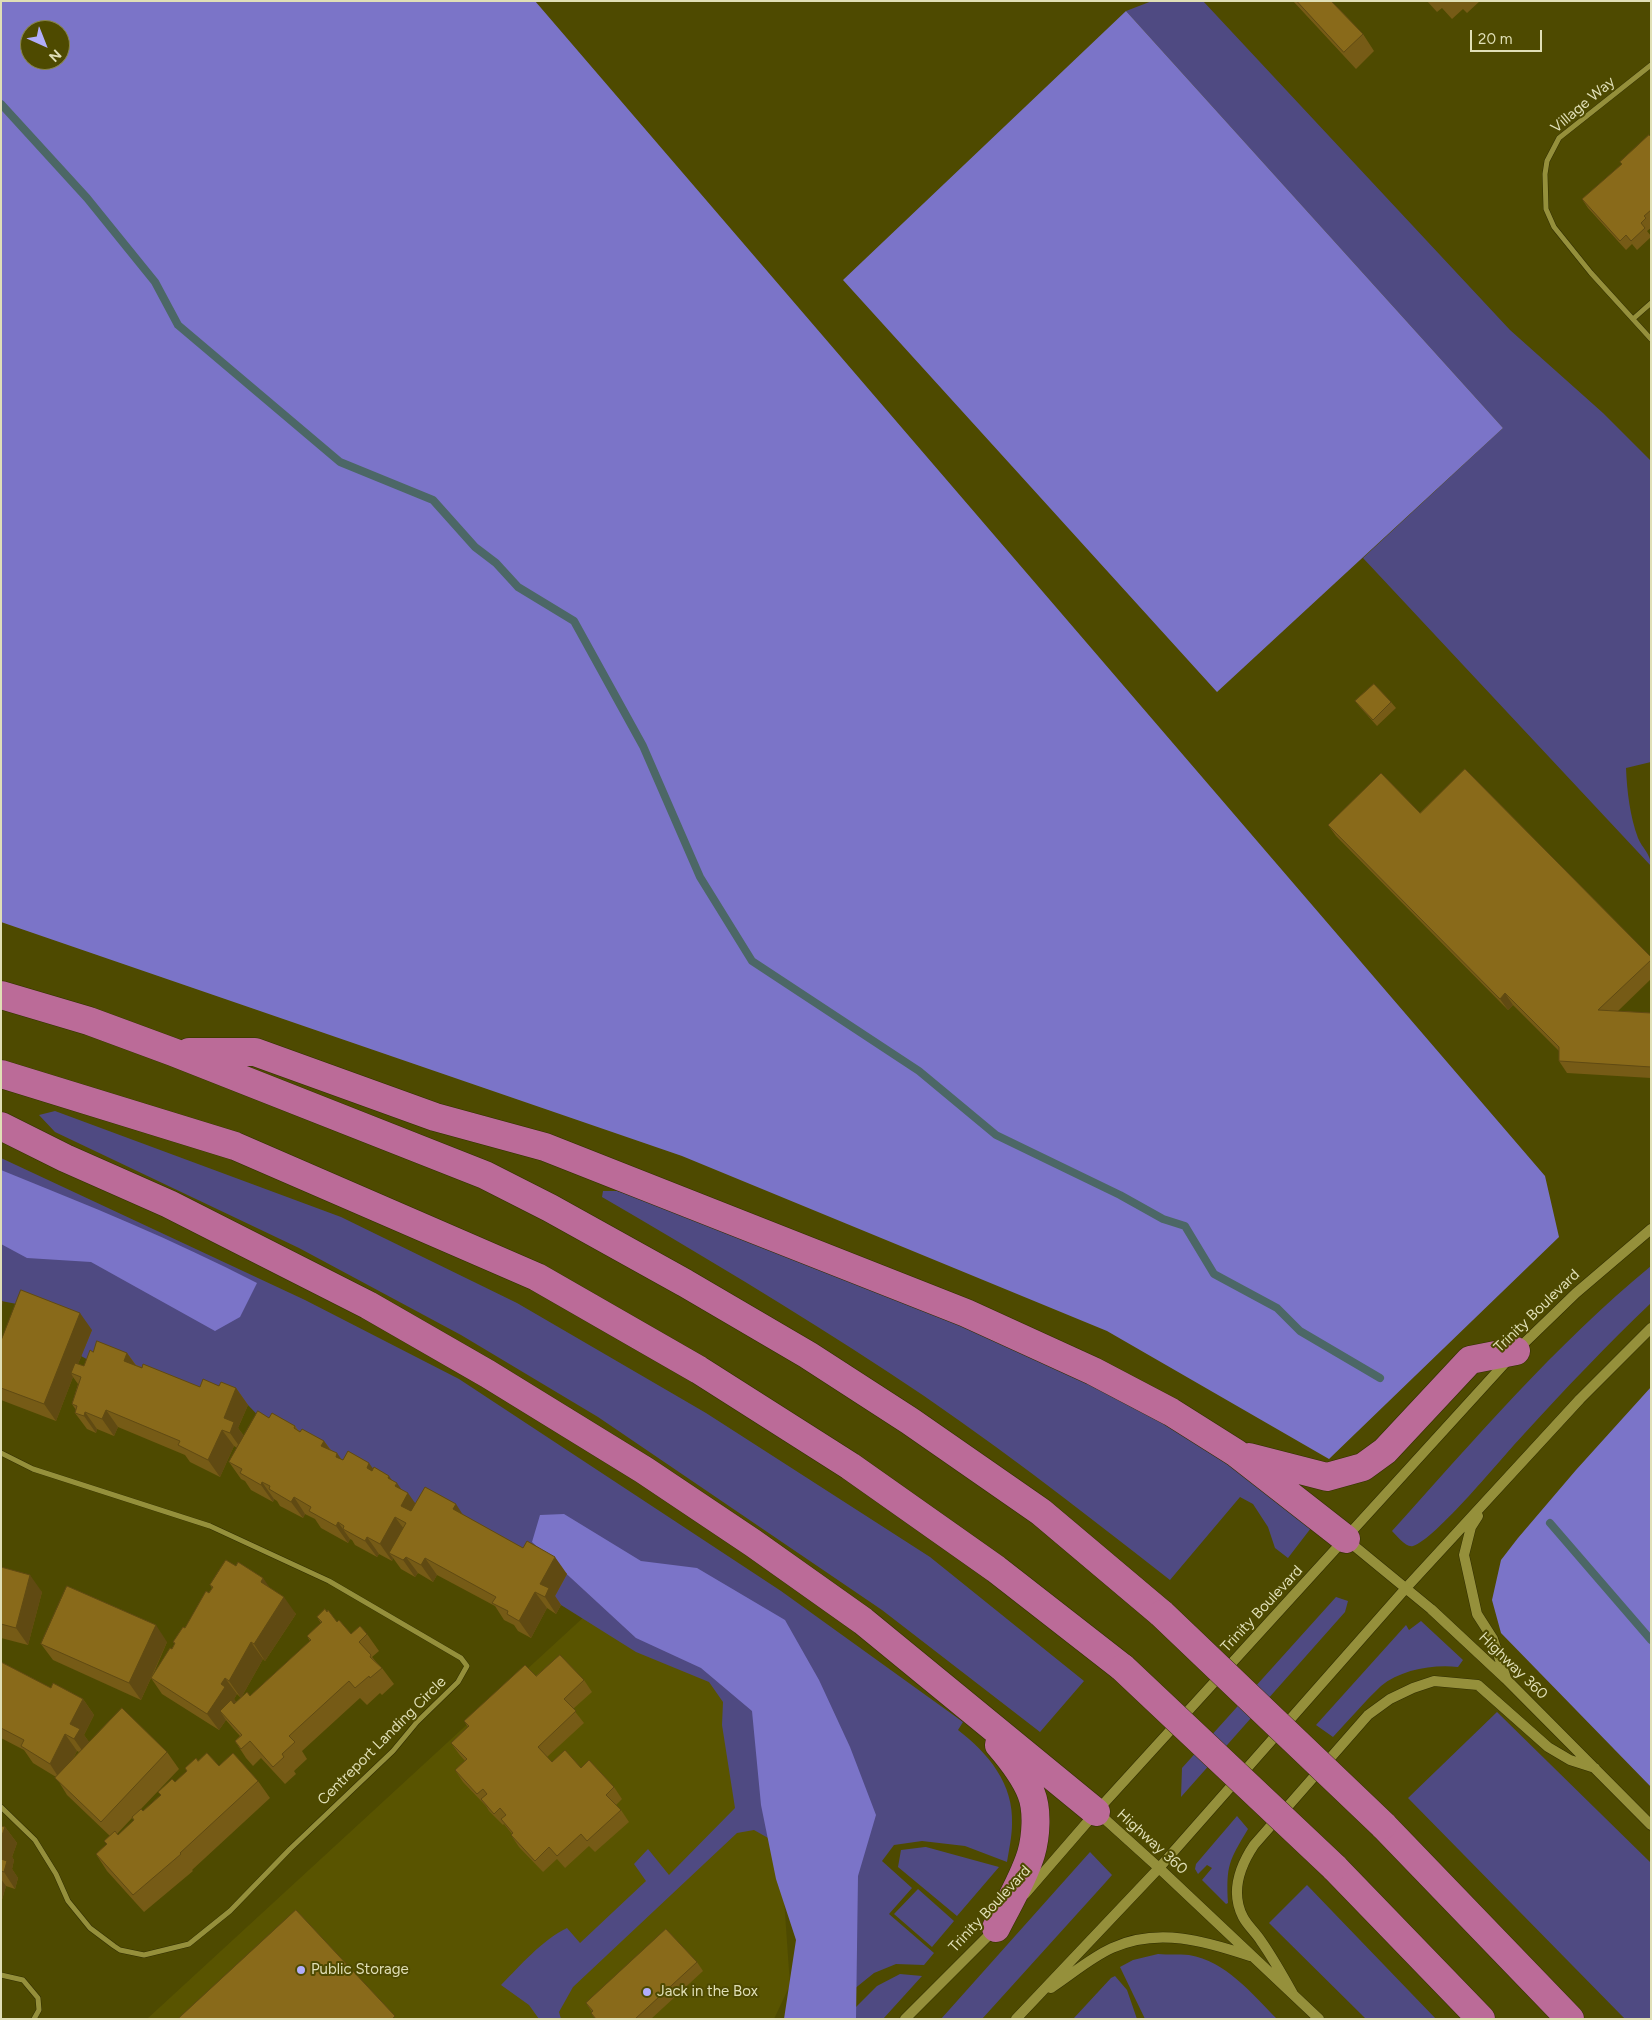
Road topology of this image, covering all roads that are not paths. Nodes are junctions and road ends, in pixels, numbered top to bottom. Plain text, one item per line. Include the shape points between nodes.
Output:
1 (1651, 65) edge
2 (1651, 303) edge
3 (1633, 319) junction
4 (1651, 339) edge
5 (1, 995) edge
6 (173, 1052) junction
7 (1, 1074) edge
8 (1, 1126) edge
9 (1651, 1229) edge
10 (1651, 1328) edge
11 (1516, 1351) junction
12 (1, 1453) edge
13 (1236, 1453) junction
14 (1499, 1488) junction
15 (1346, 1539) junction
16 (1406, 1588) junction
17 (1506, 1679) junction
18 (957, 1697) junction
19 (1595, 1768) junction
20 (1, 1807) edge
21 (1096, 1812) junction
22 (1651, 1824) edge
23 (1159, 1868) junction
24 (996, 1928) junction
25 (1253, 1957) junction
26 (1, 1975) edge
27 (1293, 1994) junction
28 (1034, 2000) junction
29 (34, 2019) edge
30 (904, 2019) edge
31 (1016, 2019) edge
32 (1319, 2019) edge
33 (1481, 2019) edge
34 (1570, 2019) edge

1 - 3 street, Village Way via 1559,138 1547,160 1545,174 1546,209 1554,227
2 - 3 street
3 - 4 street, Village Way
5 - 6 highway via 89,1021
6 - 13 highway via 255,1052 435,1117 545,1147 966,1313 1093,1371 1170,1412
6 - 34 highway, bridge via 485,1175 550,1208 808,1355 1033,1506 1162,1614 1383,1825
7 - 33 highway, bridge via 235,1146 537,1277 699,1370 850,1466 996,1568 1123,1668 1334,1867
8 - 18 highway via 276,1257 488,1374 644,1470 753,1543 863,1622
9 - 11 main road, Trinity Boulevard via 1598,1273
10 - 14 main road via 1580,1399
11 - 13 highway via 1470,1360 1385,1451 1363,1467 1327,1477
11 - 15 main road, Trinity Boulevard
12 - 20 street, Centreport Landing Circle via 32,1470 218,1530 329,1581 461,1658 467,1666 458,1682 393,1751 230,1911 189,1944 144,1955 114,1946 90,1928 68,1901 35,1840
13 - 15 highway
14 - 16 main road
14 - 17 main road via 1471,1527 1464,1555 1477,1614 1493,1639
15 - 16 main road, Highway 360
15 - 21 main road, Trinity Boulevard
16 - 17 main road, Highway 360
16 - 23 main road
17 - 19 main road, Highway 360
18 - 21 highway
18 - 24 highway via 1012,1760 1035,1805 1031,1854
19 - 22 main road, Highway 360
19 - 27 main road via 1570,1760 1548,1747 1478,1685 1434,1681 1390,1699 1368,1715 1254,1845 1242,1862 1237,1879 1237,1902 1243,1917
21 - 23 main road, Highway 360
21 - 24 main road, Trinity Boulevard
23 - 25 main road, Highway 360
23 - 28 main road
24 - 30 main road, Trinity Boulevard
25 - 27 main road, Highway 360
25 - 28 main road via 1182,1938 1157,1936 1130,1941 1096,1958
26 - 29 street via 23,1980 38,1998 39,2010
27 - 32 main road, Highway 360
28 - 31 main road

